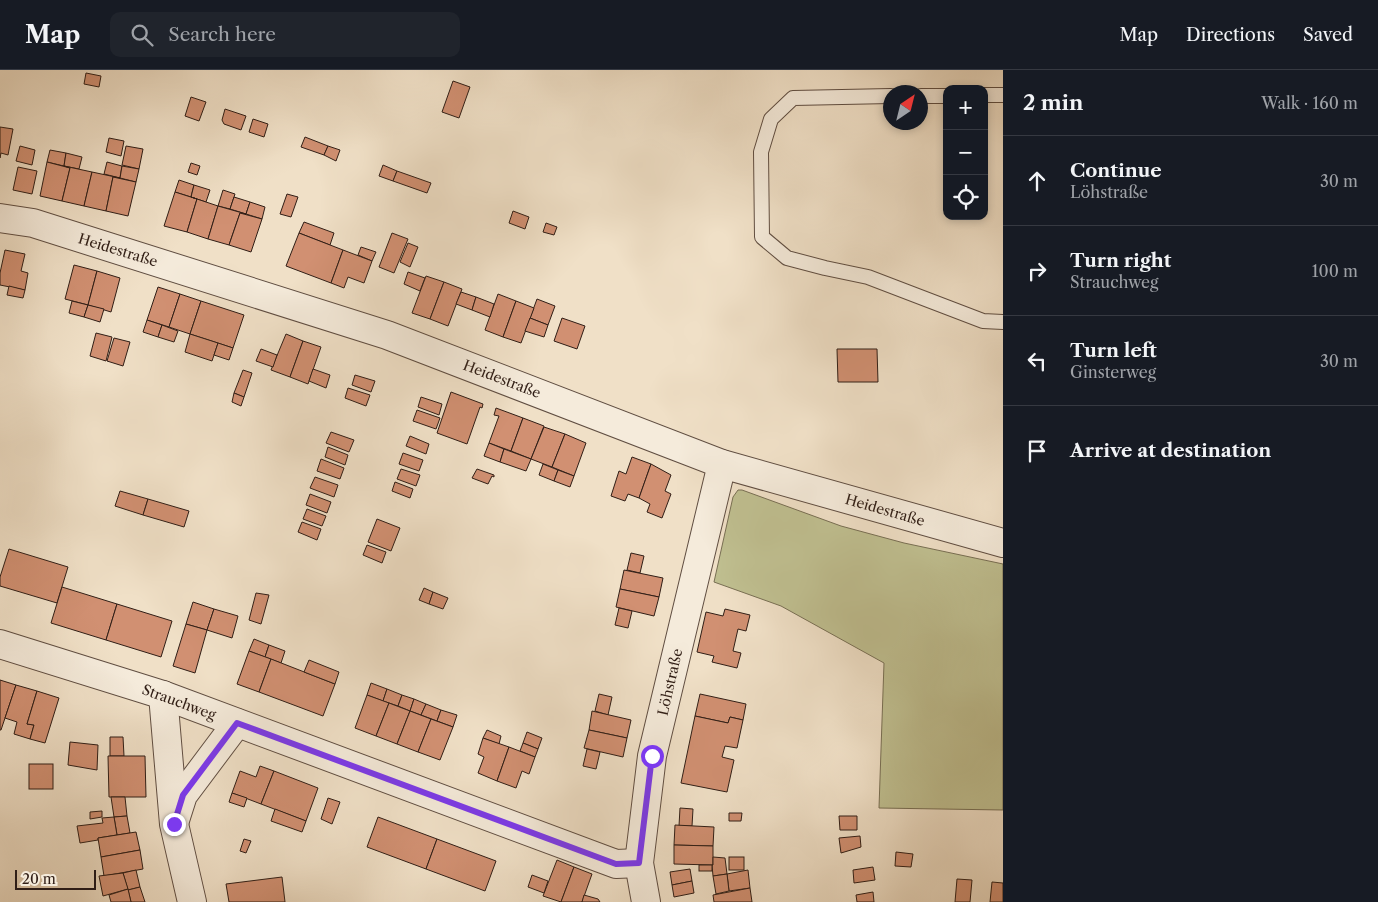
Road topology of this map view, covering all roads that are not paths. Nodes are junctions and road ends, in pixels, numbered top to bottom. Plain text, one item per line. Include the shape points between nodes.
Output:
1 (1003, 95) edge
2 (883, 96) edge
3 (928, 96) edge
4 (943, 96) edge
5 (988, 96) edge
6 (0, 218) edge
7 (1003, 322) edge
8 (722, 464) junction
9 (1003, 543) edge
10 (0, 644) edge
11 (163, 695) junction
12 (237, 723) junction
13 (174, 824) junction
14 (639, 863) junction
15 (192, 902) edge
16 (646, 902) edge

1 - 5 lane
2 - 7 lane via 793,98 771,119 761,152 762,237 787,258 868,277 983,321
3 - 4 lane
6 - 8 street, Heidestraße via 33,223 387,335
8 - 9 street, Heidestraße
8 - 14 street, Löhstraße via 652,756
10 - 11 street, Strauchweg
11 - 12 street, Strauchweg
11 - 13 street
12 - 13 street via 183,795
12 - 14 street, Strauchweg via 616,864
13 - 15 street
14 - 16 street, Löhstraße

